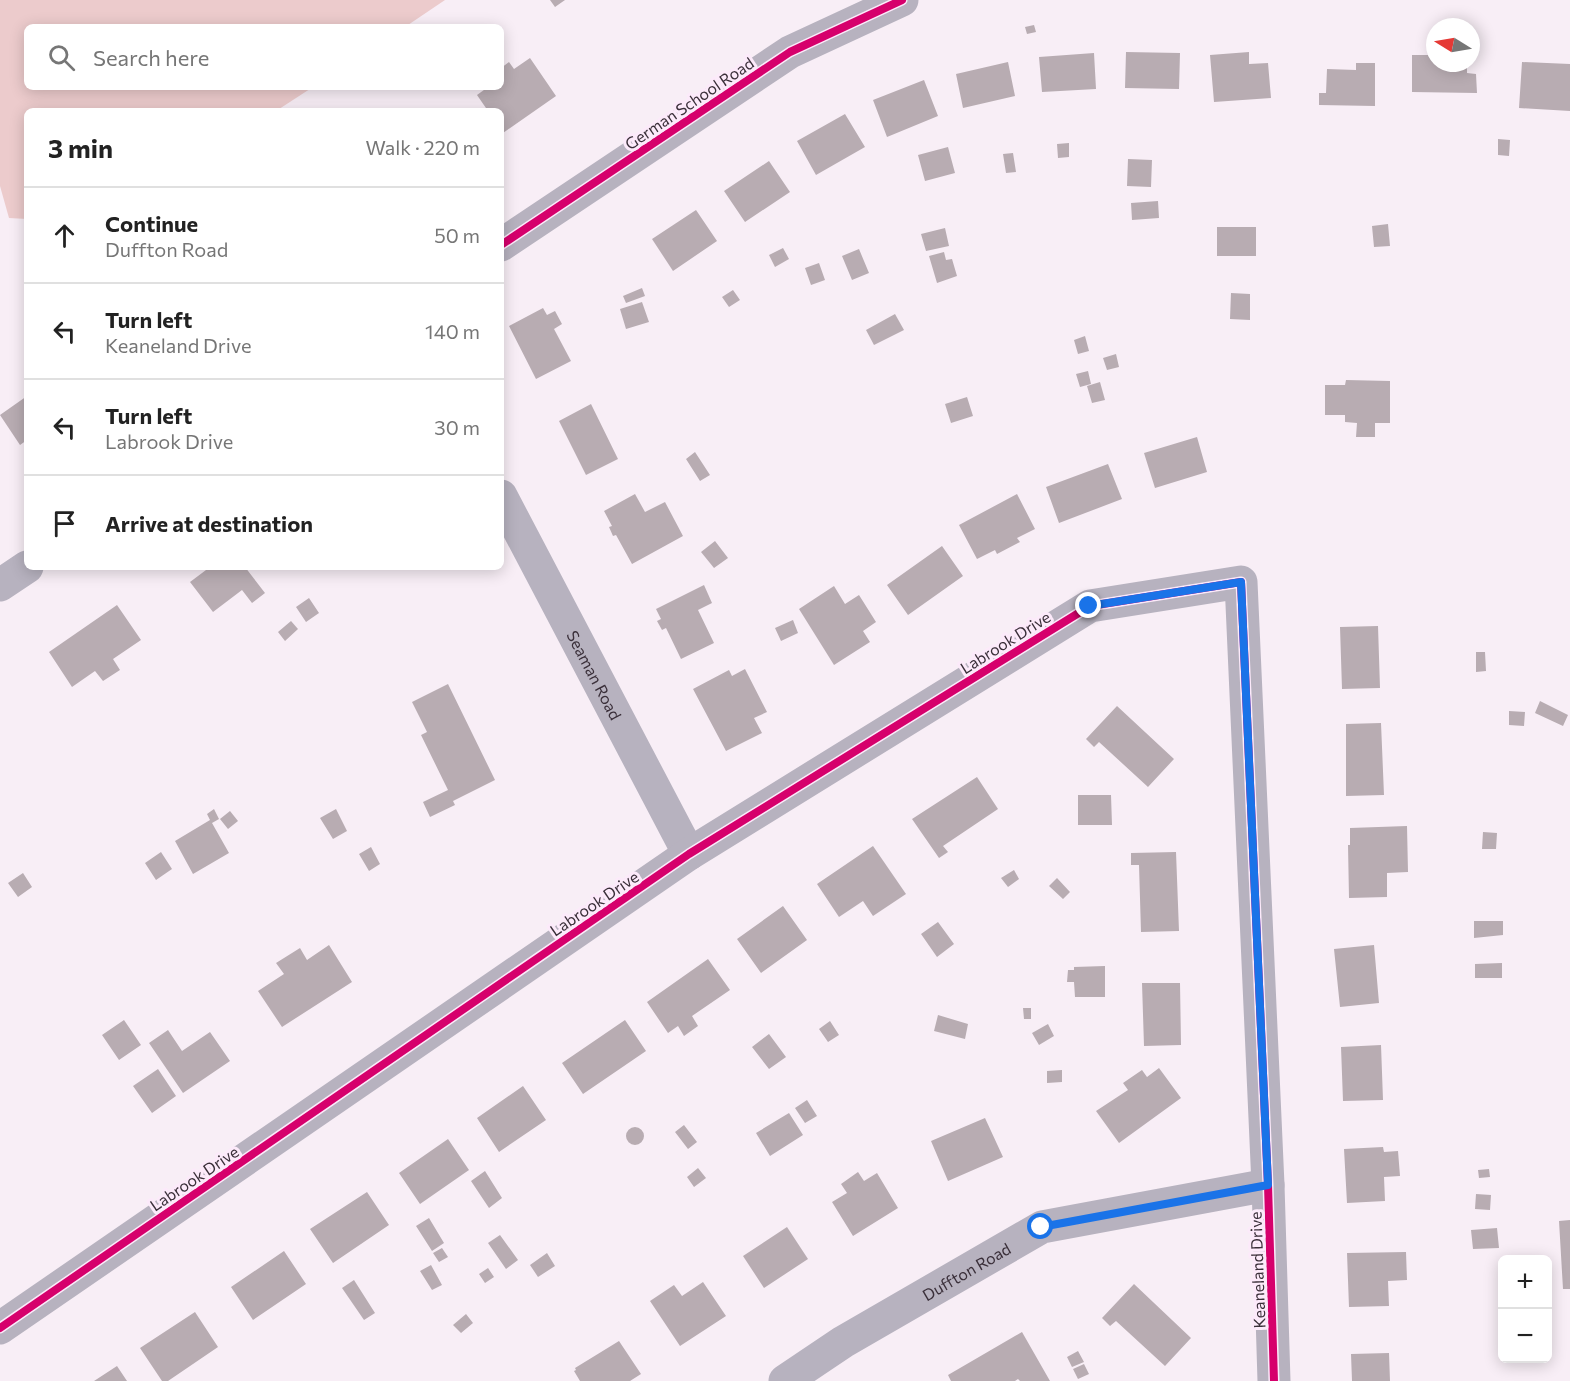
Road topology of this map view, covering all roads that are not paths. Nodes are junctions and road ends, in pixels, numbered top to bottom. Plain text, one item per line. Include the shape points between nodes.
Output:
1 (902, 0) edge
2 (504, 243) edge
3 (504, 501) edge
4 (24, 569) edge
5 (1241, 582) joint
6 (0, 585) edge
7 (689, 854) junction
8 (1268, 1185) junction
9 (0, 1328) edge
10 (785, 1381) edge
11 (1274, 1381) edge

1 - 2 street, German School Road via 790,52
3 - 7 street, Seaman Road
4 - 6 street
5 - 7 street, Labrook Drive via 1089,606
5 - 8 street, Keaneland Drive
7 - 9 street, Labrook Drive
8 - 10 street, Duffton Road via 1041,1227 843,1342
8 - 11 street, Keaneland Drive

